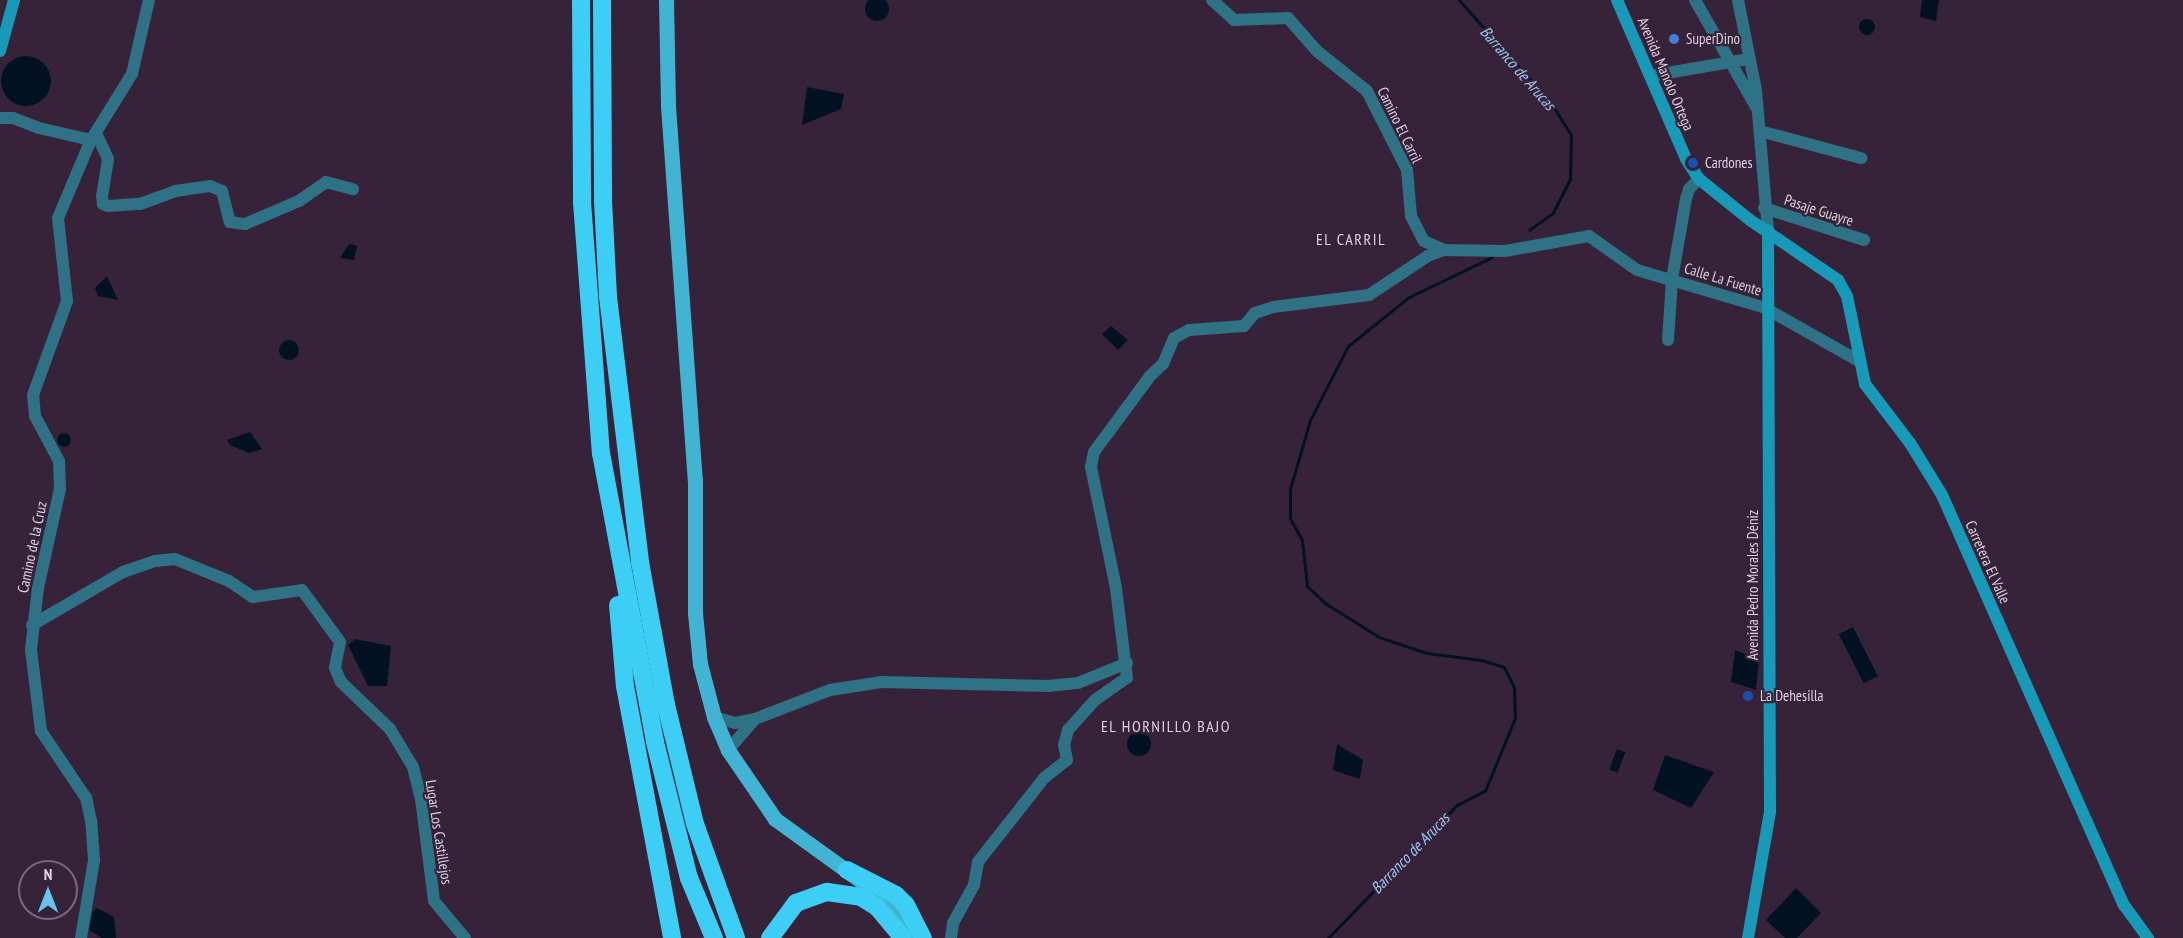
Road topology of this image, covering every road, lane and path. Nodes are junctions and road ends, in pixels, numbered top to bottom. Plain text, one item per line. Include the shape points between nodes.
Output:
1 (14, 0) edge
2 (149, 0) edge
3 (581, 0) edge
4 (602, 0) edge
5 (666, 0) edge
6 (1212, 0) edge
7 (1617, 0) edge
8 (1695, 0) edge
9 (1738, 0) edge
10 (0, 51) edge
11 (1748, 59) junction
12 (1730, 62) junction
13 (1650, 76) junction
14 (1758, 110) junction
15 (0, 118) edge
16 (1760, 131) junction
17 (94, 136) junction
18 (1861, 158) dead end
19 (1699, 179) junction
20 (353, 189) dead end
21 (1764, 208) junction
22 (1768, 231) junction
23 (1864, 240) dead end
24 (1791, 247) junction
25 (1444, 250) junction
26 (1770, 262) junction
27 (1637, 270) joint
28 (1672, 279) junction
29 (1770, 311) junction
30 (1668, 340) dead end
31 (1859, 361) junction
32 (608, 501) junction
33 (32, 625) junction
34 (1127, 663) junction
35 (714, 717) junction
36 (755, 719) junction
37 (728, 750) junction
38 (847, 870) junction
39 (81, 938) edge
40 (465, 938) edge
41 (672, 938) edge
42 (714, 938) edge
43 (736, 938) edge
44 (770, 938) edge
45 (905, 938) edge
46 (923, 938) edge
47 (951, 938) edge
48 (1748, 938) edge
49 (2148, 938) edge

1 - 10 street
2 - 17 street, Camino de la Cruz via 132,74
3 - 32 highway via 582,202
4 - 43 highway via 603,201 608,297 640,562 666,705 694,824
5 - 35 main road via 668,106 695,480 694,613 700,664
6 - 25 street, Camino El Carril via 1234,20 1288,18 1317,51 1359,82 1407,170 1415,230 1424,241
7 - 13 street, Avenida Manolo Ortega
8 - 12 street
9 - 11 street
11 - 12 street
11 - 14 street
12 - 13 street
12 - 14 street
13 - 19 street, Avenida Manolo Ortega via 1686,159
14 - 16 street
15 - 17 street
16 - 18 street
16 - 21 street
17 - 20 street via 108,159 102,196 103,204 108,206 140,204 175,191 210,186 222,191 230,222 245,224 299,201 326,182
17 - 33 street, Camino de la Cruz via 58,218 67,301 33,395 35,416 59,461 60,489
19 - 22 street, Avenida Manolo Ortega
19 - 28 street via 1686,199
21 - 22 street
21 - 23 street, Pasaje Guayre
22 - 24 street, Carretera El Valle
22 - 26 street, Avenida Pedro Morales Déniz
24 - 26 street via 1777,253
24 - 31 street, Carretera El Valle via 1838,280 1847,296
25 - 27 street, Camino El Carril via 1505,252 1589,236
25 - 34 street via 1428,256 1370,296 1273,307 1255,313 1244,326 1189,330 1174,338 1163,364 1094,452 1091,467
26 - 29 street, Avenida Pedro Morales Déniz
27 - 28 street, Calle La Fuente
28 - 29 street, Calle La Fuente
28 - 30 street
29 - 31 street, Calle La Fuente
29 - 48 street, Avenida Pedro Morales Déniz via 1770,812
31 - 49 street, Carretera El Valle via 1865,384 1910,443 1942,495 2124,905
32 - 41 highway via 626,686
32 - 42 highway via 655,742 689,878
33 - 39 street, Camino de la Cruz via 41,731 86,798 91,821 94,861
33 - 40 street, Lugar Los Castillejos via 123,573 155,561 175,559 229,581 253,597 302,590 340,642 336,668 341,682 390,729 413,767 434,901
34 - 36 street via 1078,683 1048,686 881,682 782,705
34 - 47 street via 1127,678 1095,700 1068,730 1064,745 1067,760 1044,778 978,862 974,885 953,923
35 - 36 street via 735,723
35 - 37 main road
36 - 37 street
37 - 38 main road via 775,819
38 - 45 main road via 879,894 899,916
38 - 46 highway via 896,895 906,905
44 - 45 highway via 796,903 828,892 861,897 877,907

